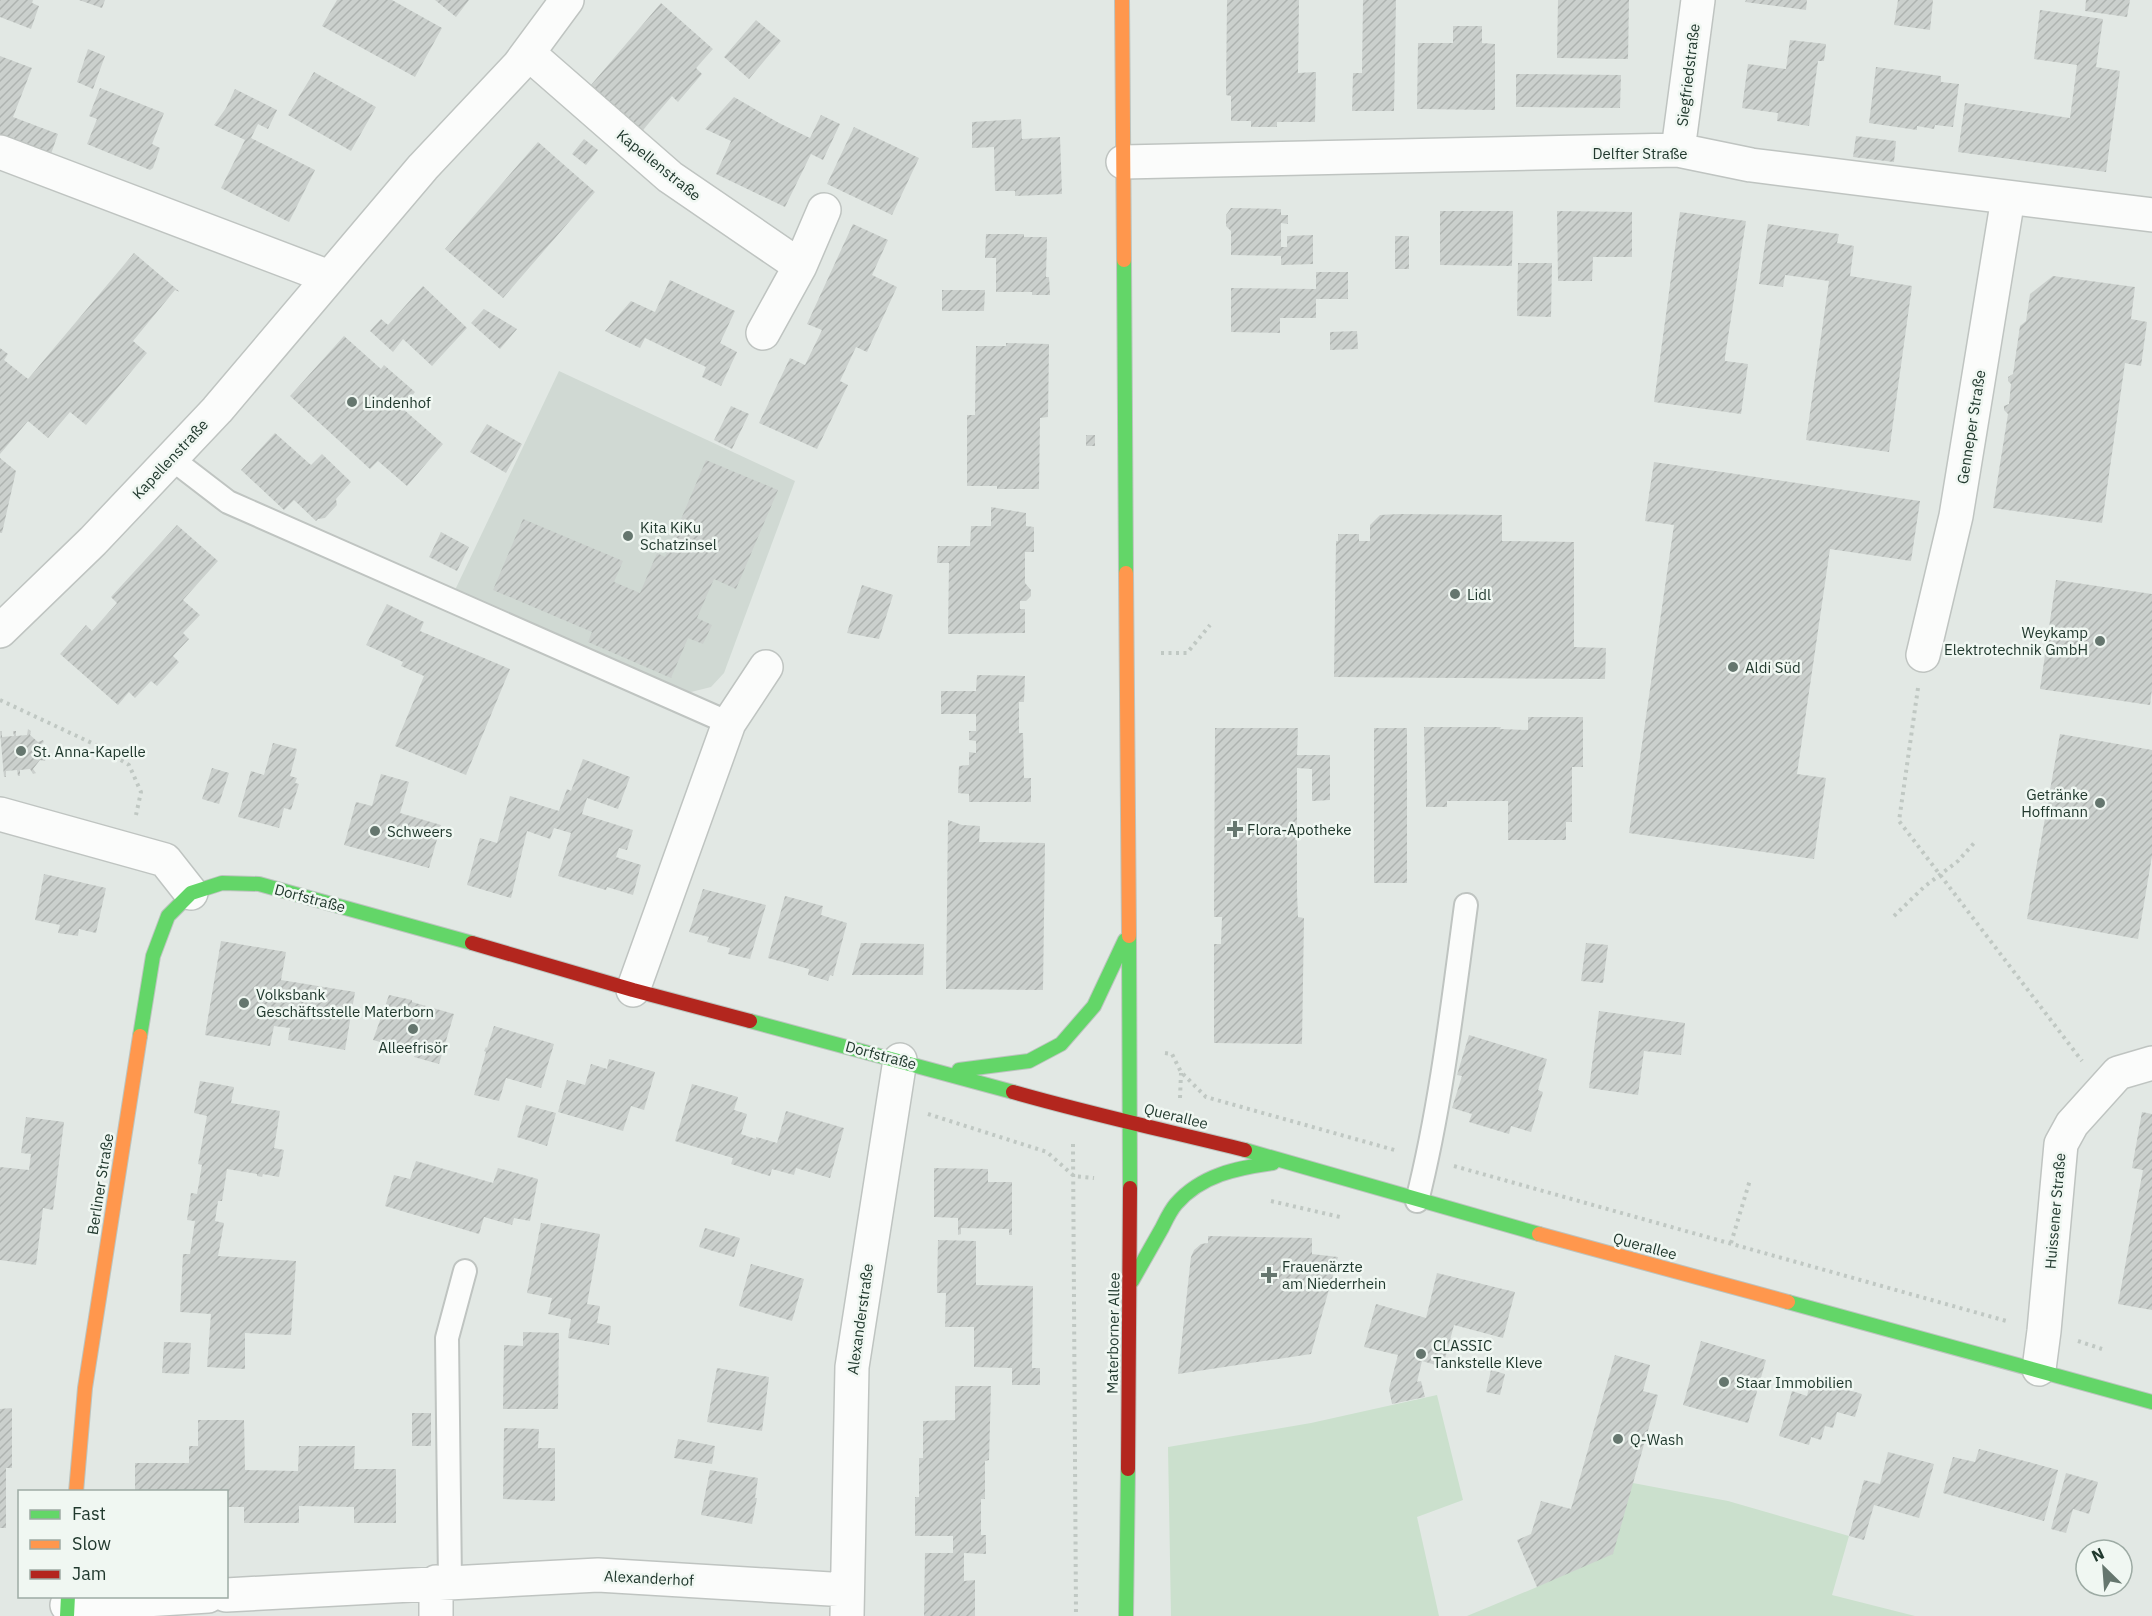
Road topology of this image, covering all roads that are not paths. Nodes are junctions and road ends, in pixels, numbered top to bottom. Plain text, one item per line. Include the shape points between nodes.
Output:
1 (567, 0) edge
2 (1122, 0) edge
3 (1698, 0) edge
4 (528, 53) junction
5 (1678, 150) junction
6 (0, 152) edge
7 (1123, 162) junction
8 (2008, 198) junction
9 (824, 210) dead end
10 (2152, 214) edge
11 (800, 266) junction
12 (329, 277) junction
13 (763, 333) dead end
14 (172, 459) junction
15 (0, 631) edge
16 (1923, 655) road end
17 (766, 667) dead end
18 (729, 723) junction
19 (0, 814) edge
20 (191, 893) junction
21 (1466, 905) dead end
22 (1130, 932) junction
23 (633, 990) junction
24 (900, 1060) junction
25 (2152, 1063) edge
26 (945, 1072) junction
27 (1129, 1121) junction
28 (1287, 1161) junction
29 (1417, 1201) junction
30 (465, 1271) dead end
31 (1130, 1286) junction
32 (2038, 1369) junction
33 (2152, 1402) edge
34 (76, 1490) edge
35 (443, 1582) junction
36 (228, 1595) edge
37 (180, 1598) edge
38 (847, 1603) edge
39 (67, 1606) edge
40 (436, 1616) edge
41 (1126, 1616) edge

1 - 4 street, Kapellenstraße
2 - 7 street, Materborner Allee
3 - 5 street, Siegfriedstraße
4 - 11 street, Kapellenstraße via 670,177
4 - 12 street, Kapellenstraße
5 - 7 street, Delfter Straße
5 - 8 street, Delfter Straße via 1751,165
6 - 12 street
7 - 22 street, Materborner Allee
8 - 10 street, Delfter Straße
8 - 16 street, Genneper Straße via 1956,516
9 - 11 street
11 - 13 street
12 - 14 street, Kapellenstraße
14 - 15 street, Kapellenstraße
14 - 18 lane via 228,502
17 - 18 street
18 - 23 street
19 - 20 street via 165,860
20 - 23 street, Dorfstraße via 222,883 259,884
20 - 34 street, Berliner Straße via 168,916 153,956 85,1388
21 - 29 lane via 1428,1159
22 - 26 street via 1094,1006 1060,1044 1029,1061
22 - 27 street, Materborner Allee
23 - 24 street, Dorfstraße
24 - 26 street, Dorfstraße
24 - 38 street, Alexanderstraße via 852,1367
25 - 32 street, Huissener Straße via 2118,1073 2072,1124 2061,1144
26 - 27 street, Dorfstraße via 1072,1109
27 - 28 street, Querallee
27 - 31 street, Materborner Allee
28 - 29 street, Querallee
28 - 31 street via 1235,1168 1199,1183 1175,1205
29 - 32 street, Querallee
30 - 35 lane via 447,1338
31 - 41 street, Materborner Allee
32 - 33 street, Querallee
35 - 36 street, Alexanderhof
35 - 38 street, Alexanderhof via 598,1575
35 - 40 street
37 - 39 street

